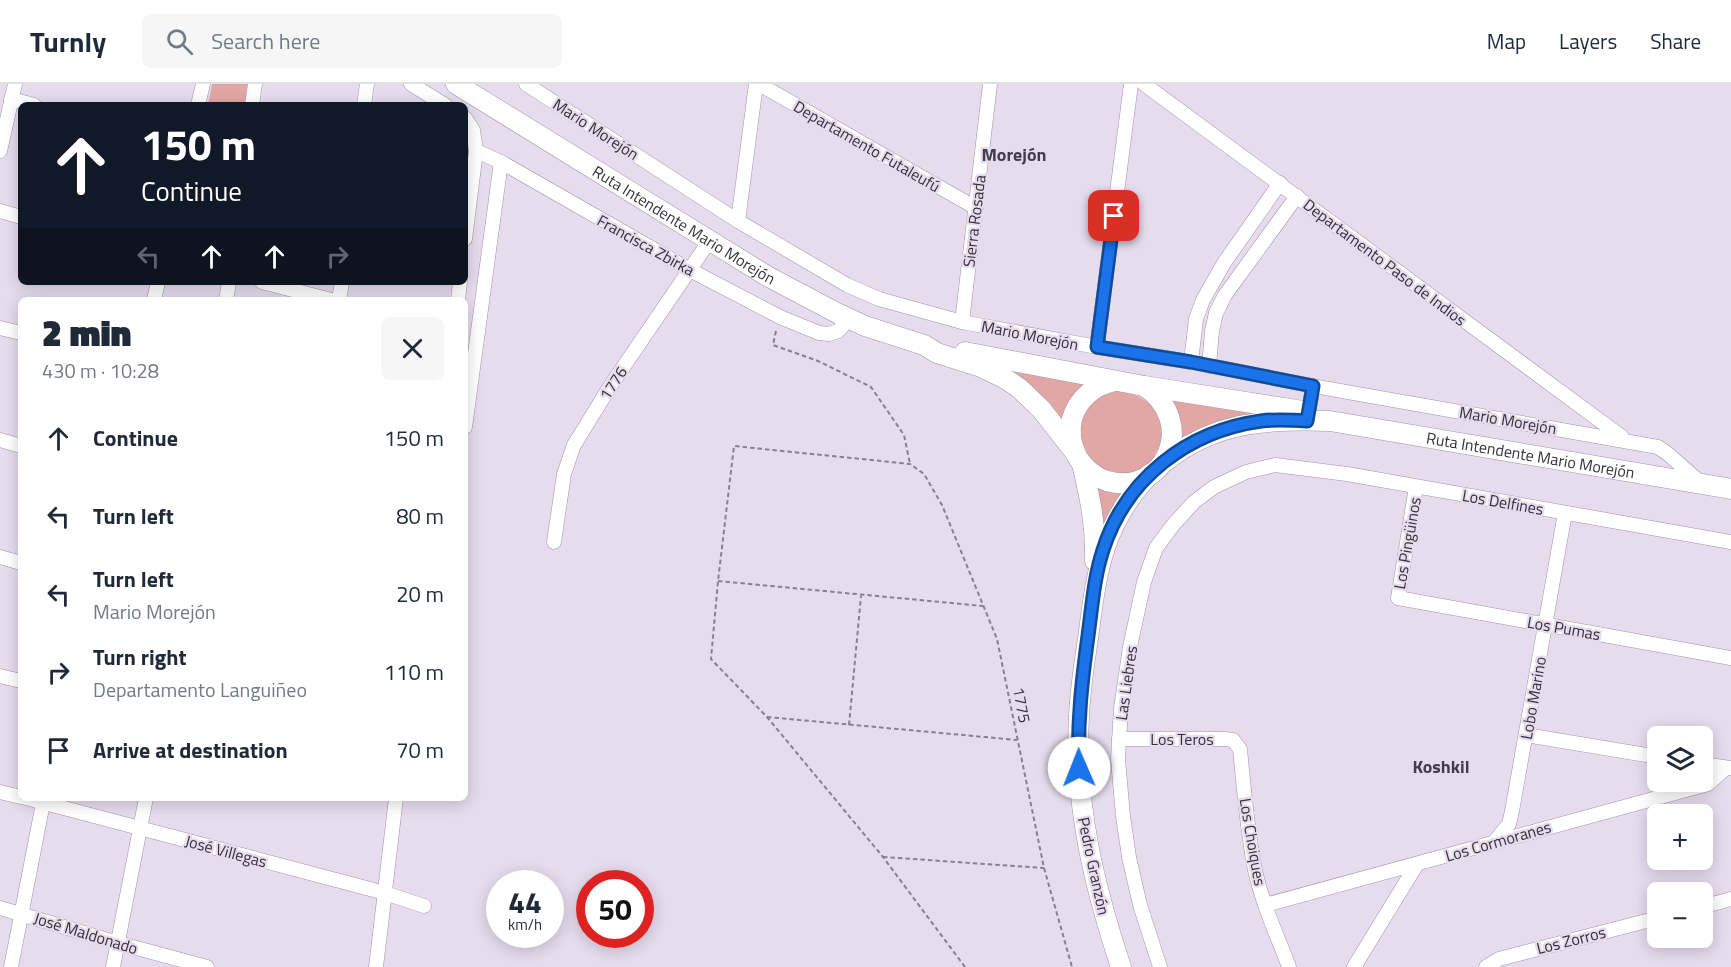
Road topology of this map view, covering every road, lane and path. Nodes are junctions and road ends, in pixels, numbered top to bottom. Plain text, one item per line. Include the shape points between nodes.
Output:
1 (15, 84) edge
2 (203, 84) edge
3 (255, 84) edge
4 (367, 84) edge
5 (411, 84) edge
6 (456, 84) edge
7 (526, 84) edge
8 (757, 84) edge
9 (990, 84) edge
10 (1131, 84) edge
11 (1144, 84) edge
12 (11, 99) junction
13 (22, 102) edge
14 (199, 102) edge
15 (252, 102) edge
16 (364, 102) edge
17 (440, 102) edge
18 (468, 122) edge
19 (0, 151) edge
20 (476, 151) junction
21 (501, 162) junction
22 (1280, 183) junction
23 (1297, 196) junction
24 (976, 208) junction
25 (0, 211) edge
26 (468, 215) edge
27 (18, 216) edge
28 (738, 221) junction
29 (710, 240) junction
30 (690, 270) junction
31 (274, 285) edge
32 (320, 297) edge
33 (780, 317) junction
34 (849, 319) junction
35 (962, 322) junction
36 (0, 327) edge
37 (18, 332) edge
38 (924, 345) junction
39 (1097, 347) junction
40 (1191, 362) junction
41 (1209, 366) junction
42 (1118, 381) junction
43 (1144, 386) junction
44 (1313, 386) junction
45 (468, 406) edge
46 (1308, 416) junction
47 (0, 440) edge
48 (1626, 440) junction
49 (18, 445) edge
50 (1078, 458) junction
51 (910, 464) junction
52 (1275, 465) joint
53 (1157, 468) junction
54 (1701, 483) junction
55 (1416, 487) junction
56 (1731, 489) edge
57 (1565, 513) junction
58 (554, 542) dead end
59 (1731, 543) edge
60 (0, 557) edge
61 (18, 562) edge
62 (718, 581) junction
63 (1095, 584) junction
64 (861, 595) junction
65 (1398, 598) joint
66 (983, 606) junction
67 (1546, 625) junction
68 (1731, 658) edge
69 (0, 676) edge
70 (18, 680) edge
71 (767, 717) junction
72 (849, 724) junction
73 (1526, 735) junction
74 (1119, 739) junction
75 (1017, 740) junction
76 (1240, 749) joint
77 (1647, 755) edge
78 (1713, 766) edge
79 (1729, 768) edge
80 (0, 792) edge
81 (18, 796) edge
82 (44, 801) edge
83 (47, 801) edge
84 (145, 801) edge
85 (396, 801) edge
86 (140, 829) junction
87 (1495, 841) junction
88 (883, 858) junction
89 (1417, 864) junction
90 (1044, 868) junction
91 (384, 893) junction
92 (1731, 899) edge
93 (1713, 904) edge
94 (1265, 905) junction
95 (424, 906) dead end
96 (0, 908) edge
97 (22, 913) junction
98 (1647, 921) edge
99 (118, 943) junction
100 (197, 966) edge
101 (11, 967) edge
102 (113, 967) edge
103 (376, 967) edge
104 (965, 967) edge
105 (1072, 967) edge
106 (1121, 967) edge
107 (1160, 967) edge
108 (1289, 967) edge
109 (1354, 967) edge
110 (1486, 967) edge

1 - 12 street
2 - 14 street
3 - 15 street
4 - 16 street
5 - 17 street
6 - 29 main road, Ruta Intendente Mario Morejón
7 - 28 street, Mario Morejón
8 - 24 street, Departamento Futaleufú
8 - 28 street
9 - 24 street, Sierra Rosada
10 - 39 street
11 - 22 street, Departamento Paso de Indios
12 - 13 street
12 - 19 street
18 - 20 street
20 - 21 street, Francisca Zbirka
20 - 26 street
21 - 30 street, Francisca Zbirka
21 - 45 street
22 - 23 street, Departamento Paso de Indios
22 - 40 street via 1203,300 1196,319
23 - 41 street via 1216,313
23 - 48 street, Departamento Paso de Indios
24 - 35 street, Sierra Rosada
25 - 27 street
28 - 35 street, Mario Morejón via 847,285 879,299
29 - 30 street, 1776
29 - 34 main road, Ruta Intendente Mario Morejón via 767,276
30 - 33 street, Francisca Zbirka
30 - 58 street, 1776 via 574,445 564,474
31 - 32 street
33 - 34 street, Francisca Zbirka via 829,334
33 - 51 path via 773,345 818,361 871,387 904,435
34 - 38 main road, Ruta Intendente Mario Morejón
35 - 39 street, Mario Morejón
36 - 37 street
38 - 42 main road, Ruta Intendente Mario Morejón
38 - 50 main road, Ruta Intendente Mario Morejón via 1012,383 1046,414
39 - 40 street, Mario Morejón
40 - 41 street, Mario Morejón
41 - 44 street, Mario Morejón
42 - 43 main road
42 - 50 main road via 1095,388 1078,405 1071,428
43 - 46 main road, Ruta Intendente Mario Morejón
43 - 53 main road via 1163,402 1173,426 1171,445
44 - 46 street
44 - 48 street, Mario Morejón
46 - 53 main road, Ruta Intendente Mario Morejón via 1219,431 1188,444
46 - 54 main road, Ruta Intendente Mario Morejón
47 - 49 street
48 - 54 street, Mario Morejón via 1658,447
50 - 53 main road via 1091,473 1115,483 1141,480
50 - 63 main road, Pedro Granzón via 1095,531
51 - 62 path via 734,446
51 - 66 path, 1775 via 924,474 942,506
52 - 55 street, Los Delfines
52 - 74 street, Las Liebres via 1246,472 1214,487 1194,502 1156,549 1144,582 1130,647
53 - 63 main road, Pedro Granzón via 1134,493 1113,526
54 - 56 main road, Ruta Intendente Mario Morejón
55 - 57 street, Los Delfines
55 - 65 street, Los Pingüinos
57 - 59 street, Los Delfines
57 - 67 street, Lobo Marino
60 - 61 street
62 - 64 path
62 - 71 path via 711,659
63 - 106 main road, Pedro Granzón via 1078,717 1081,800 1096,886
64 - 66 path
64 - 72 path
65 - 67 street, Los Pumas
66 - 75 path, 1775 via 997,639
67 - 68 street, Los Pumas
67 - 73 street, Lobo Marino
69 - 70 street
71 - 72 path
71 - 88 path
72 - 75 path
73 - 77 street
73 - 87 street, Lobo Marino via 1509,824
74 - 76 street, Los Teros via 1225,739 1233,740
74 - 107 street, Las Liebres via 1129,857
75 - 90 path, 1775
76 - 94 street, Los Choiques via 1255,870
78 - 79 street
79 - 87 street, Los Cormoranes via 1708,784
80 - 81 street
82 - 97 street
83 - 86 street, José Villegas
84 - 86 street
85 - 91 street
86 - 91 street, José Villegas
86 - 99 street
87 - 89 street, Los Cormoranes
88 - 90 path
88 - 104 path
89 - 94 street, Los Cormoranes
89 - 109 street
90 - 105 path, 1775
91 - 95 street, José Villegas
91 - 103 street
92 - 93 street
94 - 108 street, Los Choiques
96 - 97 street, José Maldonado
97 - 99 street, José Maldonado
97 - 101 street
98 - 110 street, Los Zorros via 1499,959
99 - 100 street, José Maldonado
99 - 102 street

